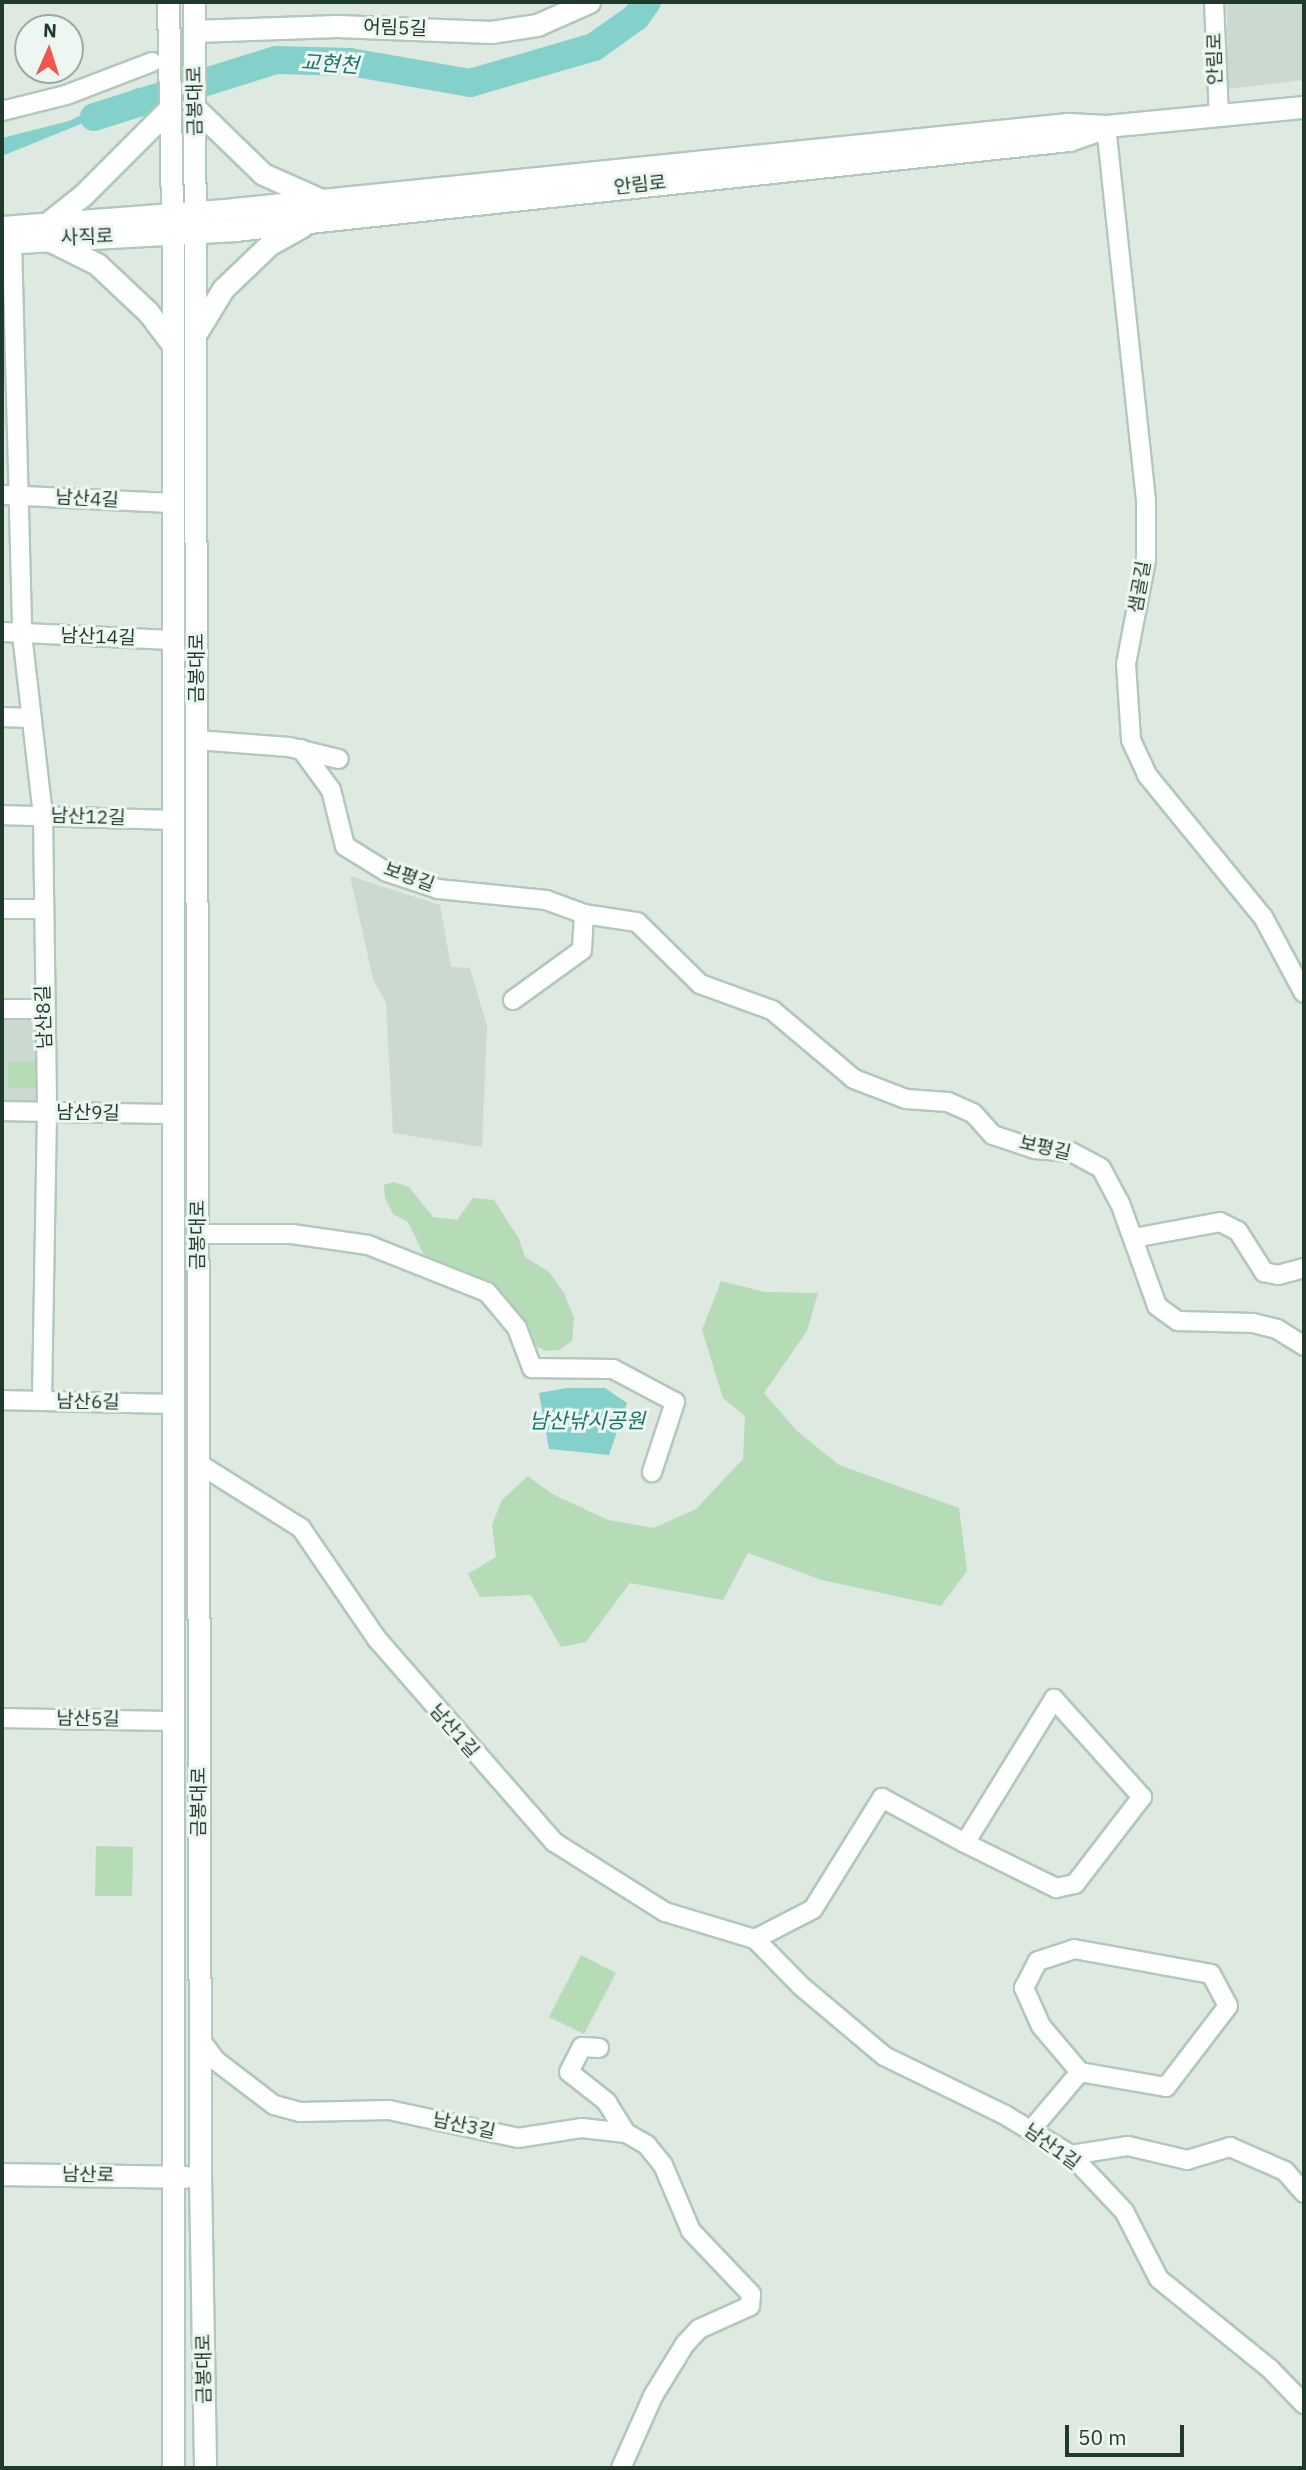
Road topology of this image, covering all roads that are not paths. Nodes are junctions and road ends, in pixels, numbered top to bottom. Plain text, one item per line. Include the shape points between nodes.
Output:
1 (169, 2) edge
2 (194, 2) edge
3 (589, 2) edge
4 (1214, 2) edge
5 (194, 31) junction
6 (152, 62) dead end
7 (1304, 107) edge
8 (169, 109) junction
9 (196, 109) junction
10 (2, 111) edge
11 (1219, 117) junction
12 (1106, 126) junction
13 (321, 200) junction
14 (197, 212) junction
15 (171, 213) junction
16 (313, 220) junction
17 (48, 230) junction
18 (197, 234) junction
19 (172, 235) junction
20 (5, 237) edge
21 (197, 332) junction
22 (173, 345) junction
23 (8, 377) edge
24 (8, 495) edge
25 (173, 503) junction
26 (2, 632) edge
27 (22, 634) junction
28 (173, 640) junction
29 (2, 718) edge
30 (30, 718) junction
31 (197, 740) junction
32 (301, 749) junction
33 (339, 759) dead end
34 (2, 815) edge
35 (43, 816) junction
36 (174, 820) junction
37 (2, 909) edge
38 (42, 909) junction
39 (584, 914) junction
40 (1304, 993) edge
41 (513, 1000) dead end
42 (2, 1009) edge
43 (44, 1009) junction
44 (2, 1111) edge
45 (47, 1112) junction
46 (174, 1114) junction
47 (198, 1234) junction
48 (1134, 1238) junction
49 (1304, 1268) edge
50 (1304, 1346) edge
51 (2, 1400) edge
52 (42, 1401) junction
53 (175, 1404) junction
54 (199, 1464) junction
55 (652, 1472) dead end
56 (2, 1718) edge
57 (174, 1721) junction
58 (965, 1843) junction
59 (755, 1939) junction
60 (200, 2039) junction
61 (599, 2048) dead end
62 (1080, 2072) junction
63 (1031, 2130) junction
64 (626, 2133) junction
65 (1071, 2155) junction
66 (2, 2174) edge
67 (173, 2177) junction
68 (200, 2177) junction
69 (1304, 2193) edge
70 (1304, 2404) edge
71 (173, 2468) edge
72 (205, 2468) edge
73 (621, 2468) edge

1 - 8 street, 금봉대로
2 - 5 street, 금봉대로
3 - 5 street, 어림5길 via 537,25 491,32 337,26
4 - 11 street, 안림로
5 - 9 street, 금봉대로
6 - 10 street via 65,95
7 - 11 street, 안림로
8 - 15 street, 금봉대로
8 - 17 street
9 - 13 street via 263,174
9 - 14 street, 금봉대로
11 - 12 street, 안림로
12 - 13 street, 안림로 via 1068,124
12 - 16 street, 안림로 via 1069,140
12 - 40 street, 샘골길 via 1146,500 1146,560 1126,664 1131,740 1147,775 1263,917
13 - 14 street, 안림로
14 - 15 street, 안림로
14 - 18 street, 금봉대로
15 - 17 street, 사직로
15 - 19 street, 금봉대로
16 - 18 street, 안림로
16 - 21 street via 270,244 223,289
17 - 19 street, 사직로
17 - 20 street, 사직로
17 - 22 street via 97,264 148,312
18 - 19 street, 안림로
18 - 21 street, 금봉대로
19 - 22 street, 금봉대로
20 - 23 street
21 - 31 street, 금봉대로
22 - 25 street, 금봉대로
23 - 24 street
24 - 25 street, 남산4길
24 - 27 street
25 - 28 street, 금봉대로
26 - 27 street, 남산14길
27 - 28 street, 남산14길
27 - 30 street, 남산8길
28 - 36 street, 금봉대로
29 - 30 street
30 - 35 street, 남산8길
31 - 32 street
31 - 47 street, 금봉대로
32 - 33 street
32 - 39 street, 보평길 via 331,789 345,846 387,872 438,889 546,900
34 - 35 street, 남산12길
35 - 36 street, 남산12길
35 - 38 street, 남산8길
36 - 46 street, 금봉대로
37 - 38 street
38 - 43 street, 남산8길
39 - 41 street via 582,950
39 - 48 street, 보평길 via 637,922 700,984 772,1010 854,1079 906,1099 948,1102 973,1113 993,1135 1035,1149 1072,1152 1101,1168
42 - 43 street
43 - 45 street, 남산8길
44 - 45 street, 남산9길
45 - 46 street, 남산9길
45 - 52 street, 남산8길
46 - 53 street, 금봉대로
47 - 54 street, 금봉대로
47 - 55 street via 292,1234 368,1245 488,1292 517,1328 532,1368 613,1369 675,1402
48 - 49 street via 1220,1222 1238,1231 1264,1272 1278,1275
48 - 50 street, 보평길 via 1157,1306 1178,1321 1253,1323 1277,1329
51 - 52 street, 남산6길
52 - 53 street, 남산6길
53 - 57 street, 금봉대로
54 - 59 street, 남산1길 via 301,1528 376,1639 554,1842 665,1912
54 - 60 street, 금봉대로
56 - 57 street, 남산5길
57 - 67 street, 금봉대로
58 - 58 street via 1056,1888 1075,1884 1142,1797 1054,1699
58 - 59 street via 881,1798 813,1909
59 - 63 street, 남산1길 via 801,1986 884,2056
60 - 64 street, 남산3길 via 215,2060 274,2105 300,2112 389,2110 518,2138 582,2129
60 - 68 street, 금봉대로
61 - 64 street via 582,2048 569,2072 607,2102
62 - 62 street via 1041,2026 1024,1987 1038,1961 1074,1949 1211,1974 1228,2006 1166,2087
62 - 63 street
63 - 65 street, 남산1길
64 - 73 street via 647,2145 663,2165 691,2231 751,2294 750,2306 699,2329 685,2344 653,2396
65 - 69 street via 1128,2146 1187,2160 1230,2147 1285,2171
65 - 70 street, 남산1길 via 1124,2211 1159,2279 1270,2369
66 - 67 street, 남산로
67 - 68 street, 남산로
67 - 71 street, 금봉대로
68 - 72 street, 금봉대로

